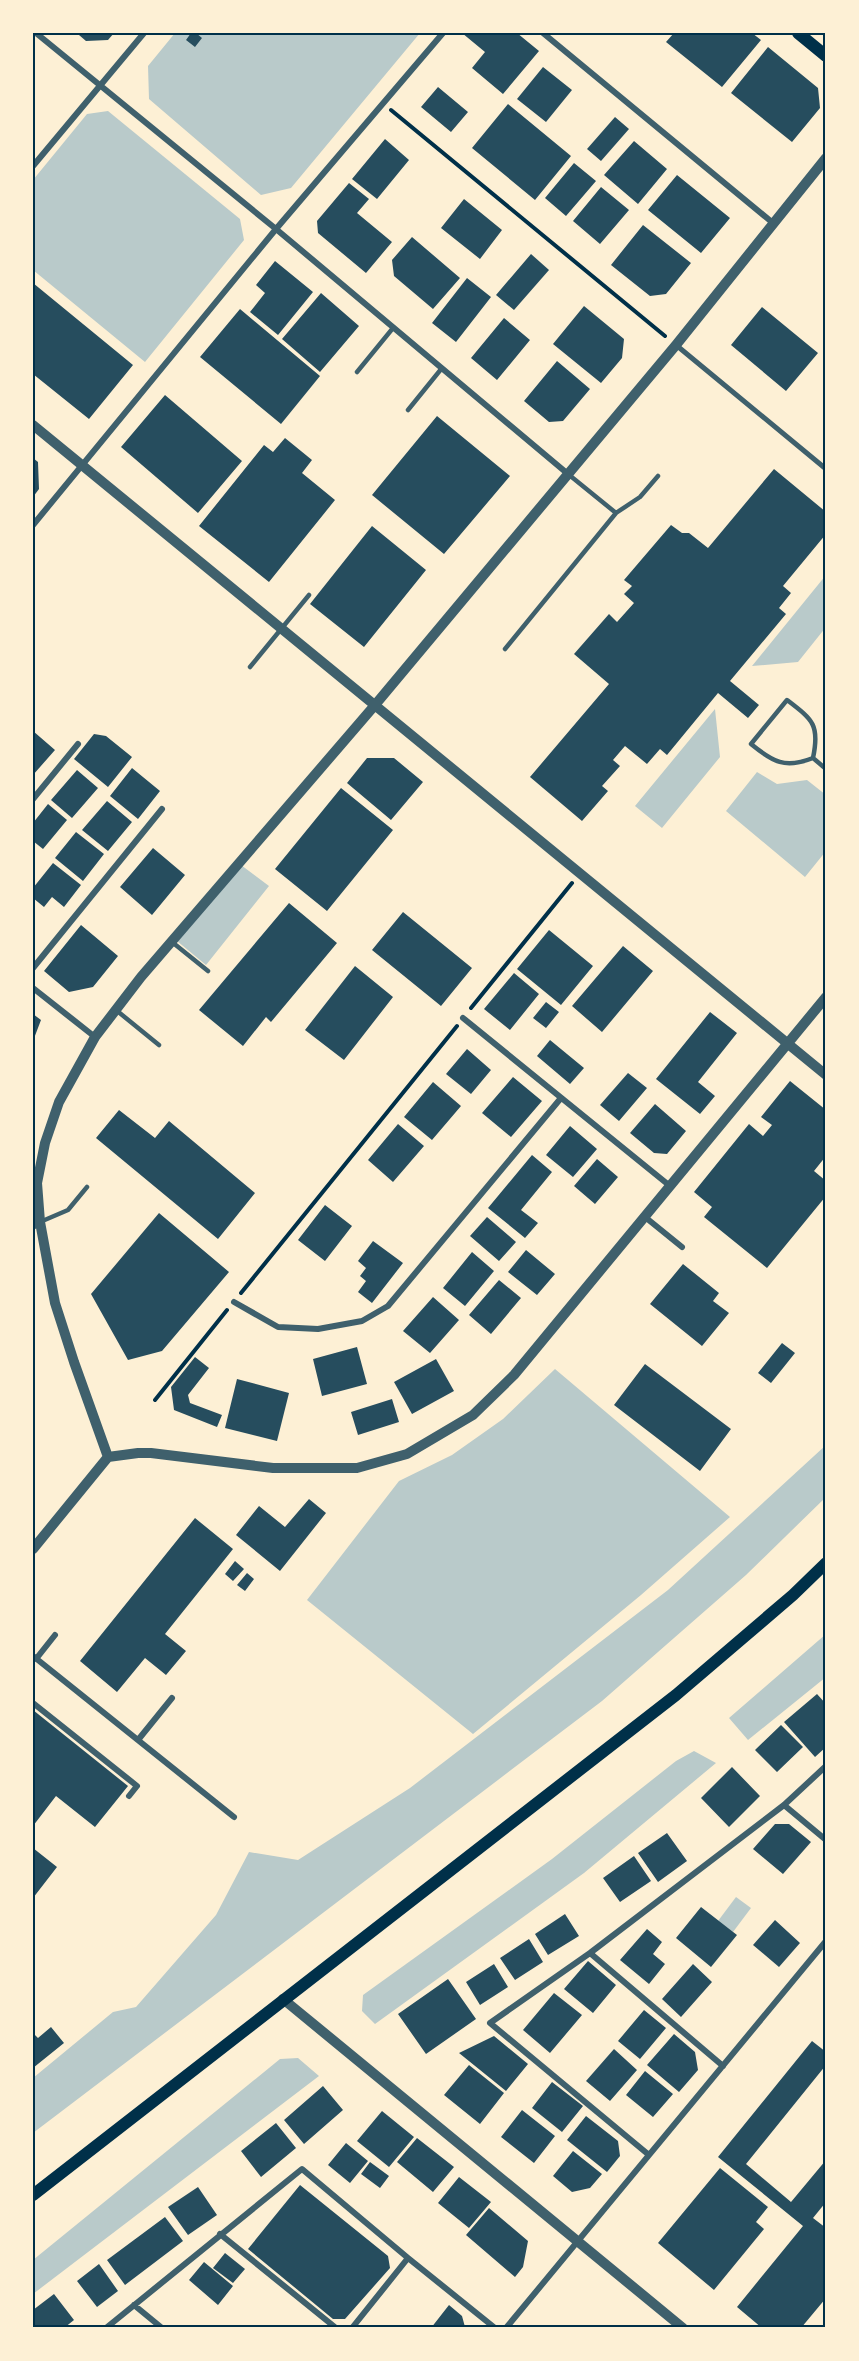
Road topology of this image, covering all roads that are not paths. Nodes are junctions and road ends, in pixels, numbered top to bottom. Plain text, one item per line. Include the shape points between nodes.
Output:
1 (36, 33) edge
2 (144, 33) edge
3 (443, 33) edge
4 (543, 33) edge
5 (798, 33) edge
6 (826, 56) edge
7 (99, 86) junction
8 (826, 158) edge
9 (33, 166) edge
10 (773, 223) junction
11 (276, 230) junction
12 (393, 328) junction
13 (676, 345) junction
14 (442, 368) junction
15 (357, 372) dead end
16 (408, 410) dead end
17 (33, 425) edge
18 (81, 465) junction
19 (826, 469) edge
20 (567, 474) junction
21 (658, 476) dead end
22 (616, 513) junction
23 (33, 525) edge
24 (309, 595) dead end
25 (282, 629) junction
26 (505, 649) dead end
27 (250, 667) dead end
28 (375, 705) junction
29 (78, 744) dead end
30 (813, 758) junction
31 (826, 769) edge
32 (33, 799) edge
33 (162, 809) dead end
34 (172, 942) junction
35 (33, 968) edge
36 (208, 971) dead end
37 (33, 988) edge
38 (825, 1000) edge
39 (116, 1010) junction
40 (463, 1018) road end
41 (95, 1037) junction
42 (788, 1044) junction
43 (159, 1045) dead end
44 (826, 1075) edge
45 (561, 1098) junction
46 (670, 1186) junction
47 (87, 1187) dead end
48 (645, 1217) junction
49 (37, 1225) edge
50 (682, 1247) dead end
51 (234, 1302) road end
52 (108, 1457) junction
53 (33, 1549) edge
54 (826, 1563) edge
55 (55, 1635) dead end
56 (34, 1657) edge
57 (172, 1698) dead end
58 (33, 1703) edge
59 (138, 1740) junction
60 (826, 1766) edge
61 (129, 1796) dead end
62 (784, 1805) junction
63 (234, 1817) dead end
64 (826, 1840) edge
65 (826, 1941) edge
66 (590, 1953) junction
67 (283, 1999) junction
68 (723, 2066) junction
69 (649, 2155) junction
70 (33, 2195) edge
71 (220, 2234) junction
72 (577, 2241) junction
73 (408, 2258) junction
74 (134, 2305) junction
75 (106, 2328) edge
76 (162, 2328) edge
77 (336, 2328) edge
78 (352, 2328) edge
79 (495, 2328) edge
80 (506, 2328) edge
81 (683, 2328) edge

1 - 7 street
2 - 7 street
3 - 11 street
4 - 10 street
5 - 6 main road
7 - 9 street
7 - 11 street
8 - 10 street
10 - 13 street
11 - 12 street
11 - 18 street
12 - 14 street
12 - 15 lane
13 - 19 street
13 - 20 street
14 - 16 lane
14 - 20 street
17 - 18 street
18 - 23 street
18 - 25 street
20 - 22 lane
20 - 28 street
21 - 22 lane via 640,497
22 - 26 lane
24 - 25 lane
25 - 27 lane
25 - 28 street
28 - 34 street
28 - 42 street
29 - 32 street
30 - 30 lane via 817,738 813,723 787,700 751,744 780,763 798,764
30 - 31 lane
33 - 35 street
34 - 36 lane
34 - 39 street
37 - 41 street
38 - 42 street
39 - 41 street
39 - 43 lane
40 - 45 street
41 - 49 street via 59,1102 45,1143 37,1183
42 - 44 street
42 - 46 street
45 - 46 street
45 - 51 street via 388,1306 362,1321 318,1329 278,1327
46 - 48 street
47 - 49 lane via 68,1210
48 - 50 street
48 - 52 street via 514,1375 473,1415 407,1454 357,1468 273,1468 151,1453
49 - 52 street via 55,1303
52 - 53 street
54 - 67 main road via 676,1695
55 - 56 street
56 - 59 street
57 - 59 street
58 - 61 street via 137,1786
59 - 63 street
60 - 62 street
62 - 64 street
62 - 66 street
65 - 68 street
66 - 68 street
66 - 69 street via 490,2023
67 - 70 main road
67 - 72 street
68 - 69 street
69 - 72 street
71 - 73 street via 302,2169
71 - 74 street
71 - 77 street
72 - 80 street
72 - 81 street
73 - 78 street
73 - 79 street
74 - 75 street
74 - 76 street

